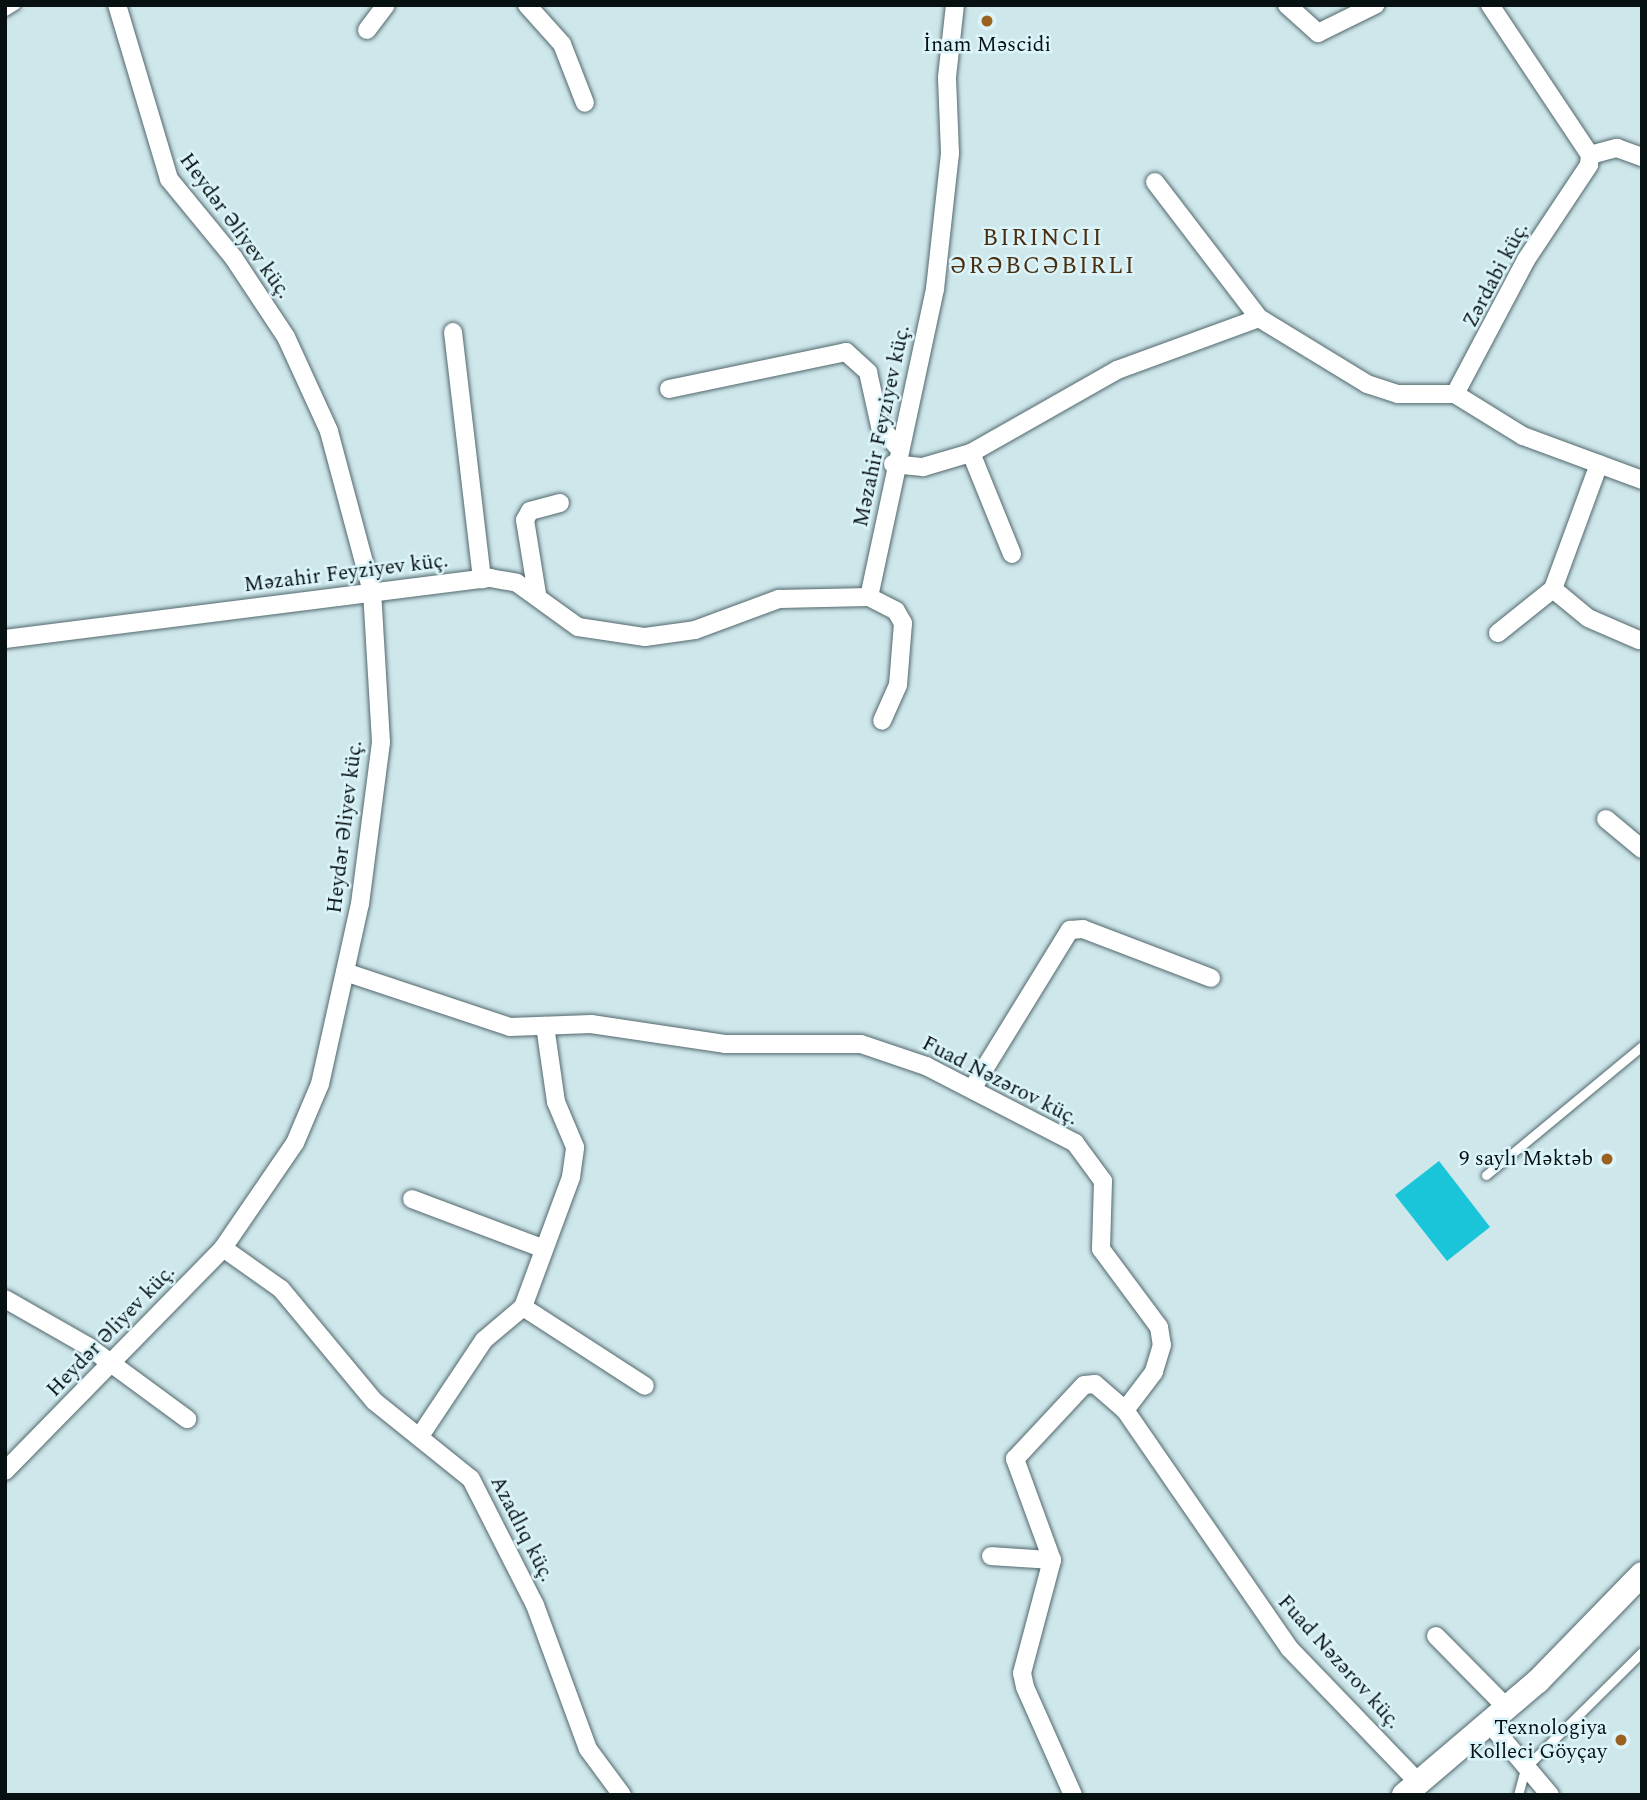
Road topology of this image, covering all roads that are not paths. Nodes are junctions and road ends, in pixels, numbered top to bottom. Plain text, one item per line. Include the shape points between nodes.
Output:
1 (15, 5) edge
2 (117, 5) edge
3 (386, 5) edge
4 (527, 5) edge
5 (955, 5) edge
6 (1287, 5) edge
7 (1375, 5) edge
8 (1490, 5) edge
9 (5, 11) edge
10 (368, 30) dead end
11 (585, 103) dead end
12 (1590, 155) junction
13 (1642, 157) edge
14 (1155, 182) dead end
15 (1259, 318) junction
16 (453, 332) dead end
17 (669, 389) dead end
18 (1455, 394) junction
19 (897, 446) junction
20 (971, 453) junction
21 (893, 464) junction
22 (1599, 464) junction
23 (1642, 480) edge
24 (560, 503) dead end
25 (1012, 554) dead end
26 (482, 579) junction
27 (1553, 589) junction
28 (372, 592) junction
29 (537, 594) junction
30 (869, 597) junction
31 (1498, 633) dead end
32 (5, 639) edge
33 (1639, 640) dead end
34 (882, 721) dead end
35 (1606, 818) dead end
36 (1642, 849) edge
37 (345, 972) junction
38 (1211, 978) dead end
39 (545, 1026) junction
40 (1642, 1046) edge
41 (972, 1089) junction
42 (1486, 1175) dead end
43 (412, 1199) dead end
44 (223, 1248) junction
45 (544, 1249) junction
46 (5, 1299) edge
47 (523, 1307) junction
48 (111, 1364) junction
49 (645, 1386) dead end
50 (1125, 1410) junction
51 (187, 1419) dead end
52 (420, 1436) junction
53 (5, 1472) edge
54 (992, 1556) dead end
55 (1052, 1560) junction
56 (1642, 1574) edge
57 (1436, 1636) dead end
58 (1642, 1652) edge
59 (1499, 1716) junction
60 (1525, 1768) junction
61 (1411, 1789) edge
62 (622, 1795) edge
63 (1073, 1795) edge
64 (1518, 1795) edge
65 (1550, 1795) edge

1 - 9 lane
2 - 28 street, Heydər Əliyev küç. via 169,179 233,257 286,337 330,431
3 - 10 street
4 - 11 street via 562,44
5 - 19 street, Məzahir Feyziyev küç. via 947,77 950,153 934,289
6 - 7 street via 1318,33
8 - 12 street
12 - 13 street via 1617,148
12 - 18 street, Zərdabi küç. via 1580,186 1539,239
14 - 15 street
15 - 18 street via 1367,384 1398,394
15 - 20 street via 1117,370
16 - 26 street
17 - 19 street via 846,352 860,358 868,372 880,426
18 - 22 street via 1502,426
19 - 21 street, Məzahir Feyziyev küç.
20 - 21 street via 923,467
20 - 25 street
21 - 30 street, Məzahir Feyziyev küç.
22 - 23 street
22 - 27 street
24 - 29 street via 530,511 525,520
26 - 28 street, Məzahir Feyziyev küç.
26 - 29 street, Məzahir Feyziyev küç. via 517,583
27 - 31 street
27 - 33 street via 1581,615
28 - 32 street, Məzahir Feyziyev küç.
28 - 37 street, Heydər Əliyev küç. via 381,742
29 - 30 street, Məzahir Feyziyev küç. via 578,627 645,637 695,630 779,599
30 - 34 street via 896,611 903,623 901,674
35 - 36 street
37 - 39 street, Fuad Nəzərov küç. via 510,1027
37 - 44 street, Heydər Əliyev küç. via 320,1084 295,1143
38 - 41 street via 1083,929 1070,930
39 - 41 street, Fuad Nəzərov küç. via 592,1024 725,1044 861,1044
39 - 45 street via 556,1102 575,1147
40 - 42 lane
41 - 50 street, Fuad Nəzərov küç. via 1075,1143 1103,1181 1101,1249 1147,1306 1162,1345 1154,1372
43 - 45 street
44 - 48 street, Heydər Əliyev küç.
44 - 52 street, Azadlıq küç. via 281,1289 374,1401
45 - 47 street
46 - 48 street
47 - 49 street
47 - 52 street via 484,1340
48 - 51 street
48 - 53 street, Heydər Əliyev küç.
50 - 55 street via 1095,1384 1084,1385 1020,1449 1017,1474
50 - 61 street, Fuad Nəzərov küç. via 1289,1648
52 - 62 street, Azadlıq küç. via 471,1479 535,1605 588,1749
54 - 55 street
55 - 63 street via 1022,1673
56 - 59 main road
57 - 59 street
58 - 60 lane
59 - 60 street
59 - 61 main road
60 - 64 lane
60 - 65 street

